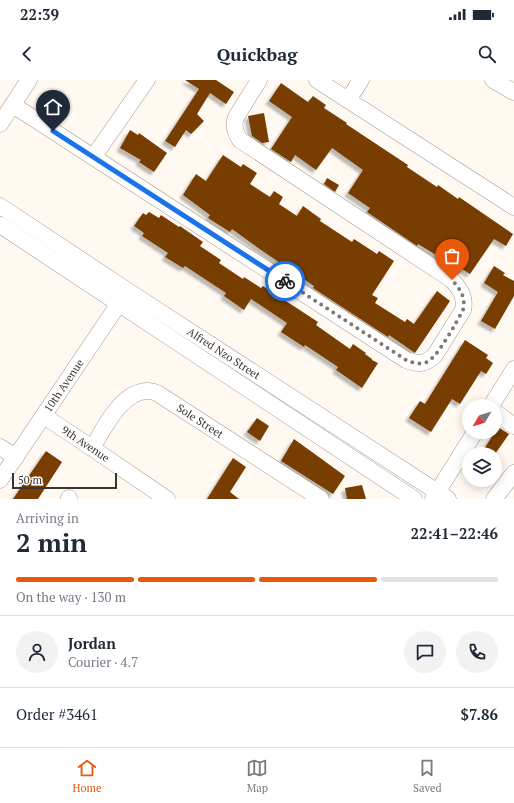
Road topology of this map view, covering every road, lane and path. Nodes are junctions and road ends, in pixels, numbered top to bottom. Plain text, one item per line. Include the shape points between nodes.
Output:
1 (29, 80) edge
2 (147, 80) edge
3 (259, 80) edge
4 (317, 80) edge
5 (361, 80) edge
6 (492, 80) edge
7 (514, 92) edge
8 (348, 100) junction
9 (13, 105) junction
10 (0, 124) edge
11 (94, 156) junction
12 (0, 206) edge
13 (514, 207) edge
14 (0, 225) edge
15 (123, 298) junction
16 (514, 369) edge
17 (495, 399) edge
18 (44, 416) junction
19 (502, 417) edge
20 (514, 426) edge
21 (471, 439) edge
22 (0, 447) edge
23 (92, 448) junction
24 (16, 457) junction
25 (514, 473) edge
26 (0, 480) edge
27 (439, 497) edge
28 (167, 499) edge
29 (321, 499) edge
30 (414, 499) edge
31 (494, 499) edge

1 - 9 street
2 - 11 street
3 - 11 street via 234,123 240,140 452,280 458,287 464,302 463,310 429,361 414,363 406,360
4 - 8 street
5 - 8 street
6 - 7 street
8 - 13 street
9 - 10 street
9 - 11 street
12 - 15 street, Alfred Nzo Street
14 - 15 street, Alfred Nzo Street
15 - 18 street, 10th Avenue
15 - 27 street, Alfred Nzo Street
15 - 30 street, Alfred Nzo Street
16 - 17 street
18 - 23 street, 9th Avenue
18 - 24 street, 10th Avenue
19 - 20 street
21 - 27 street
22 - 24 street
23 - 28 street, 9th Avenue
23 - 29 street, Sole Street via 123,402 138,393 158,393
24 - 26 street, 10th Avenue
25 - 31 street

